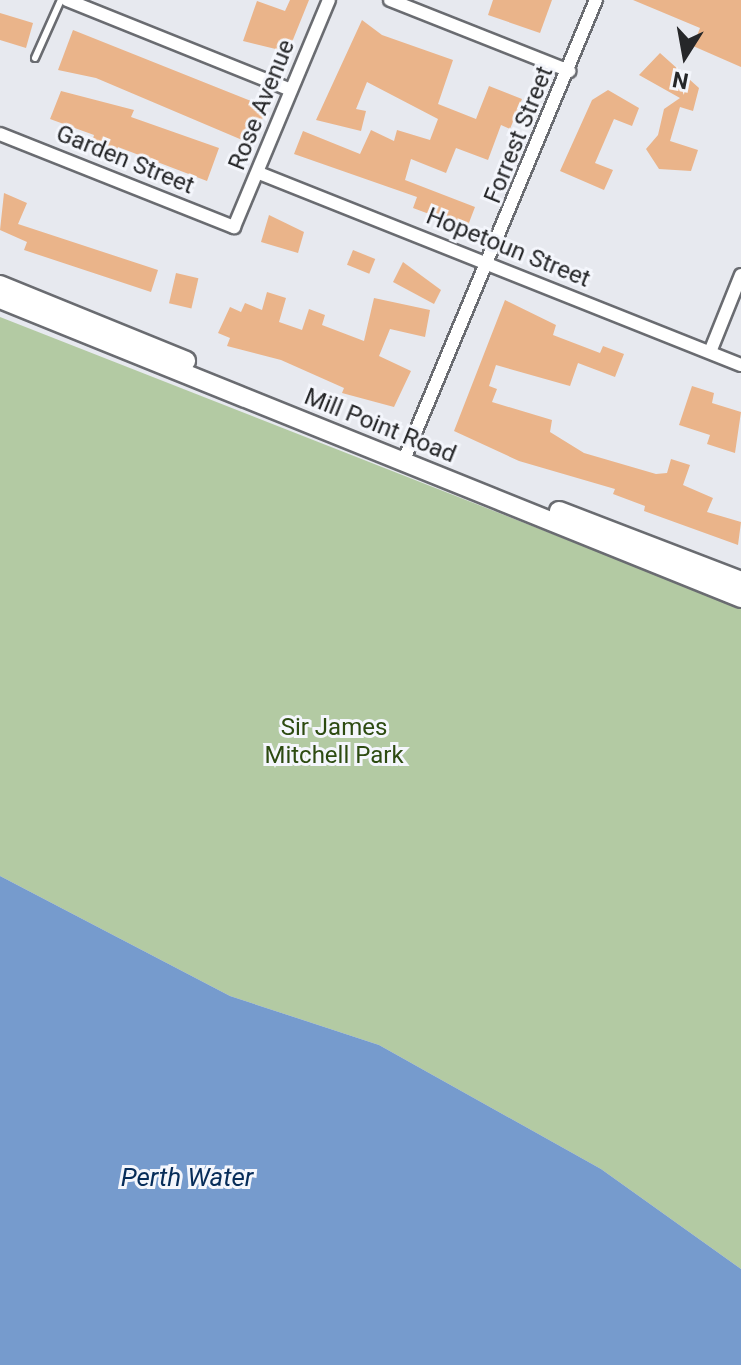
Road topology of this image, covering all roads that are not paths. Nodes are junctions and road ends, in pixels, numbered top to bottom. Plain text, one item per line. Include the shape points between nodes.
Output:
1 (64, 0) edge
2 (329, 0) edge
3 (390, 0) edge
4 (596, 0) edge
5 (35, 58) dead end
6 (569, 71) junction
7 (291, 90) junction
8 (0, 134) edge
9 (259, 173) junction
10 (234, 227) joint
11 (489, 265) junction
12 (741, 275) edge
13 (0, 285) edge
14 (0, 299) edge
15 (710, 352) junction
16 (741, 365) edge
17 (405, 456) junction
18 (741, 581) edge
19 (741, 598) edge

1 - 5 lane
1 - 7 street
2 - 7 street, Rose Avenue
3 - 6 street
4 - 6 street, Forrest Street
6 - 11 street, Forrest Street
7 - 9 street, Rose Avenue
8 - 10 street, Garden Street
9 - 10 street, Rose Avenue
9 - 11 street, Hopetoun Street
11 - 15 street, Hopetoun Street
11 - 17 street, Forrest Street
12 - 15 street
13 - 17 main road, Mill Point Road
14 - 17 main road, Mill Point Road
15 - 16 street, Hopetoun Street
17 - 18 main road, Mill Point Road
17 - 19 main road, Mill Point Road

